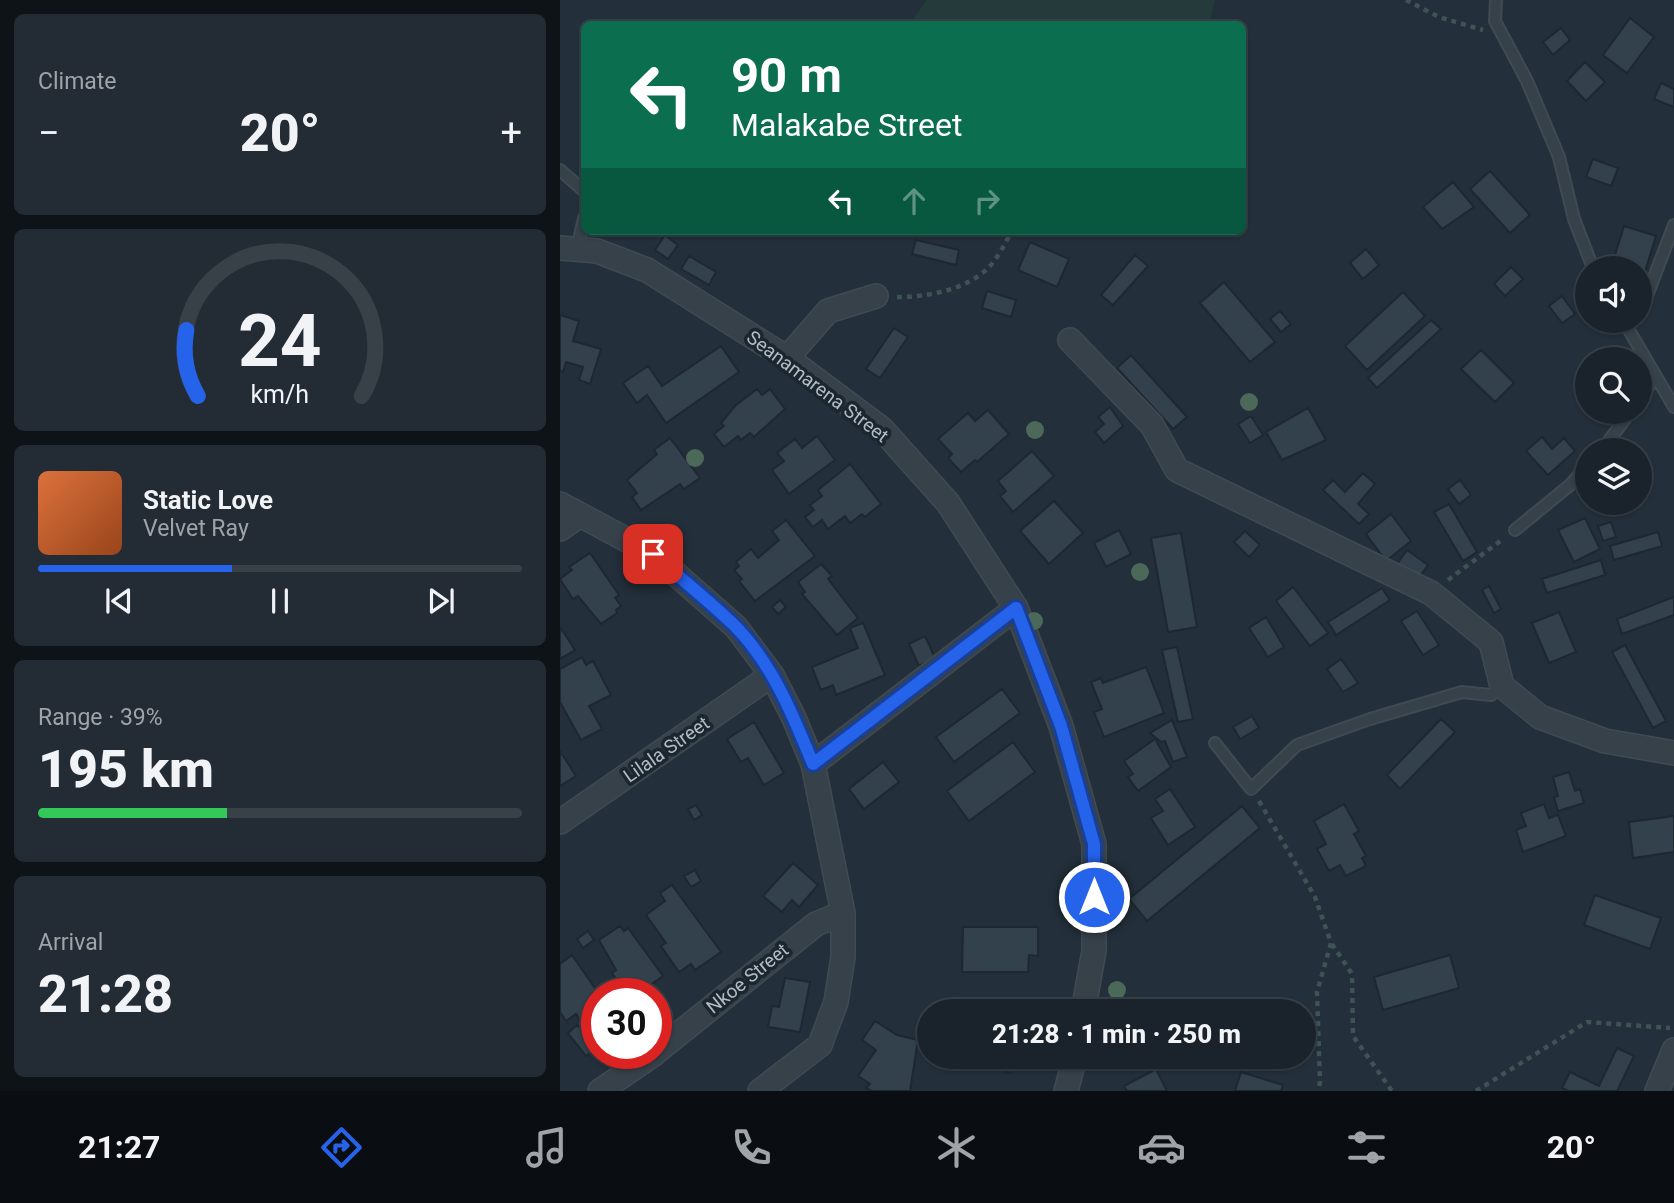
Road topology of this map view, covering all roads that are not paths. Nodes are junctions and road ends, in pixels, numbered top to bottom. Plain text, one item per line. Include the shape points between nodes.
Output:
1 (1496, 0) edge
2 (560, 170) edge
3 (581, 188) edge
4 (581, 224) edge
5 (1674, 225) edge
6 (568, 248) edge
7 (1588, 256) edge
8 (1652, 283) edge
9 (876, 296) road end
10 (1632, 333) edge
11 (1070, 340) dead end
12 (787, 358) junction
13 (1656, 376) junction
14 (1652, 382) edge
15 (1674, 407) edge
16 (1575, 479) edge
17 (560, 503) edge
18 (580, 515) junction
19 (560, 529) edge
20 (1515, 530) road end
21 (1016, 608) junction
22 (772, 675) junction
23 (1502, 686) junction
24 (1215, 743) dead end
25 (1674, 753) edge
26 (813, 764) junction
27 (560, 822) edge
28 (843, 913) junction
29 (1085, 999) edge
30 (672, 1039) edge
31 (1674, 1050) edge
32 (632, 1069) edge
33 (1072, 1069) edge
34 (600, 1091) edge
35 (760, 1091) edge
36 (1066, 1091) edge
37 (1657, 1091) edge

1 - 7 lane via 1495,21 1559,157 1573,219
2 - 3 lane
4 - 6 lane
5 - 8 lane
6 - 12 street, Seanamarena Street via 597,251 647,270
9 - 12 street via 828,311
10 - 13 lane
11 - 23 street via 1152,425 1177,471 1431,593 1492,642
12 - 21 street, Seanamarena Street via 882,429 948,503
13 - 14 lane
13 - 15 lane
16 - 20 lane
17 - 18 street
18 - 19 street
18 - 22 street via 653,554 736,627
21 - 26 street
21 - 29 street, Seanamarena Street via 1061,726 1094,844 1094,951
22 - 26 street
22 - 27 street, Lilala Street
23 - 24 lane via 1490,695 1462,692 1297,745 1251,789
23 - 25 street via 1540,717 1605,741
26 - 28 street
28 - 30 street, Nkoe Street via 816,924
28 - 35 street via 836,1002 820,1045
31 - 37 street
32 - 34 street, Nkoe Street
33 - 36 street

